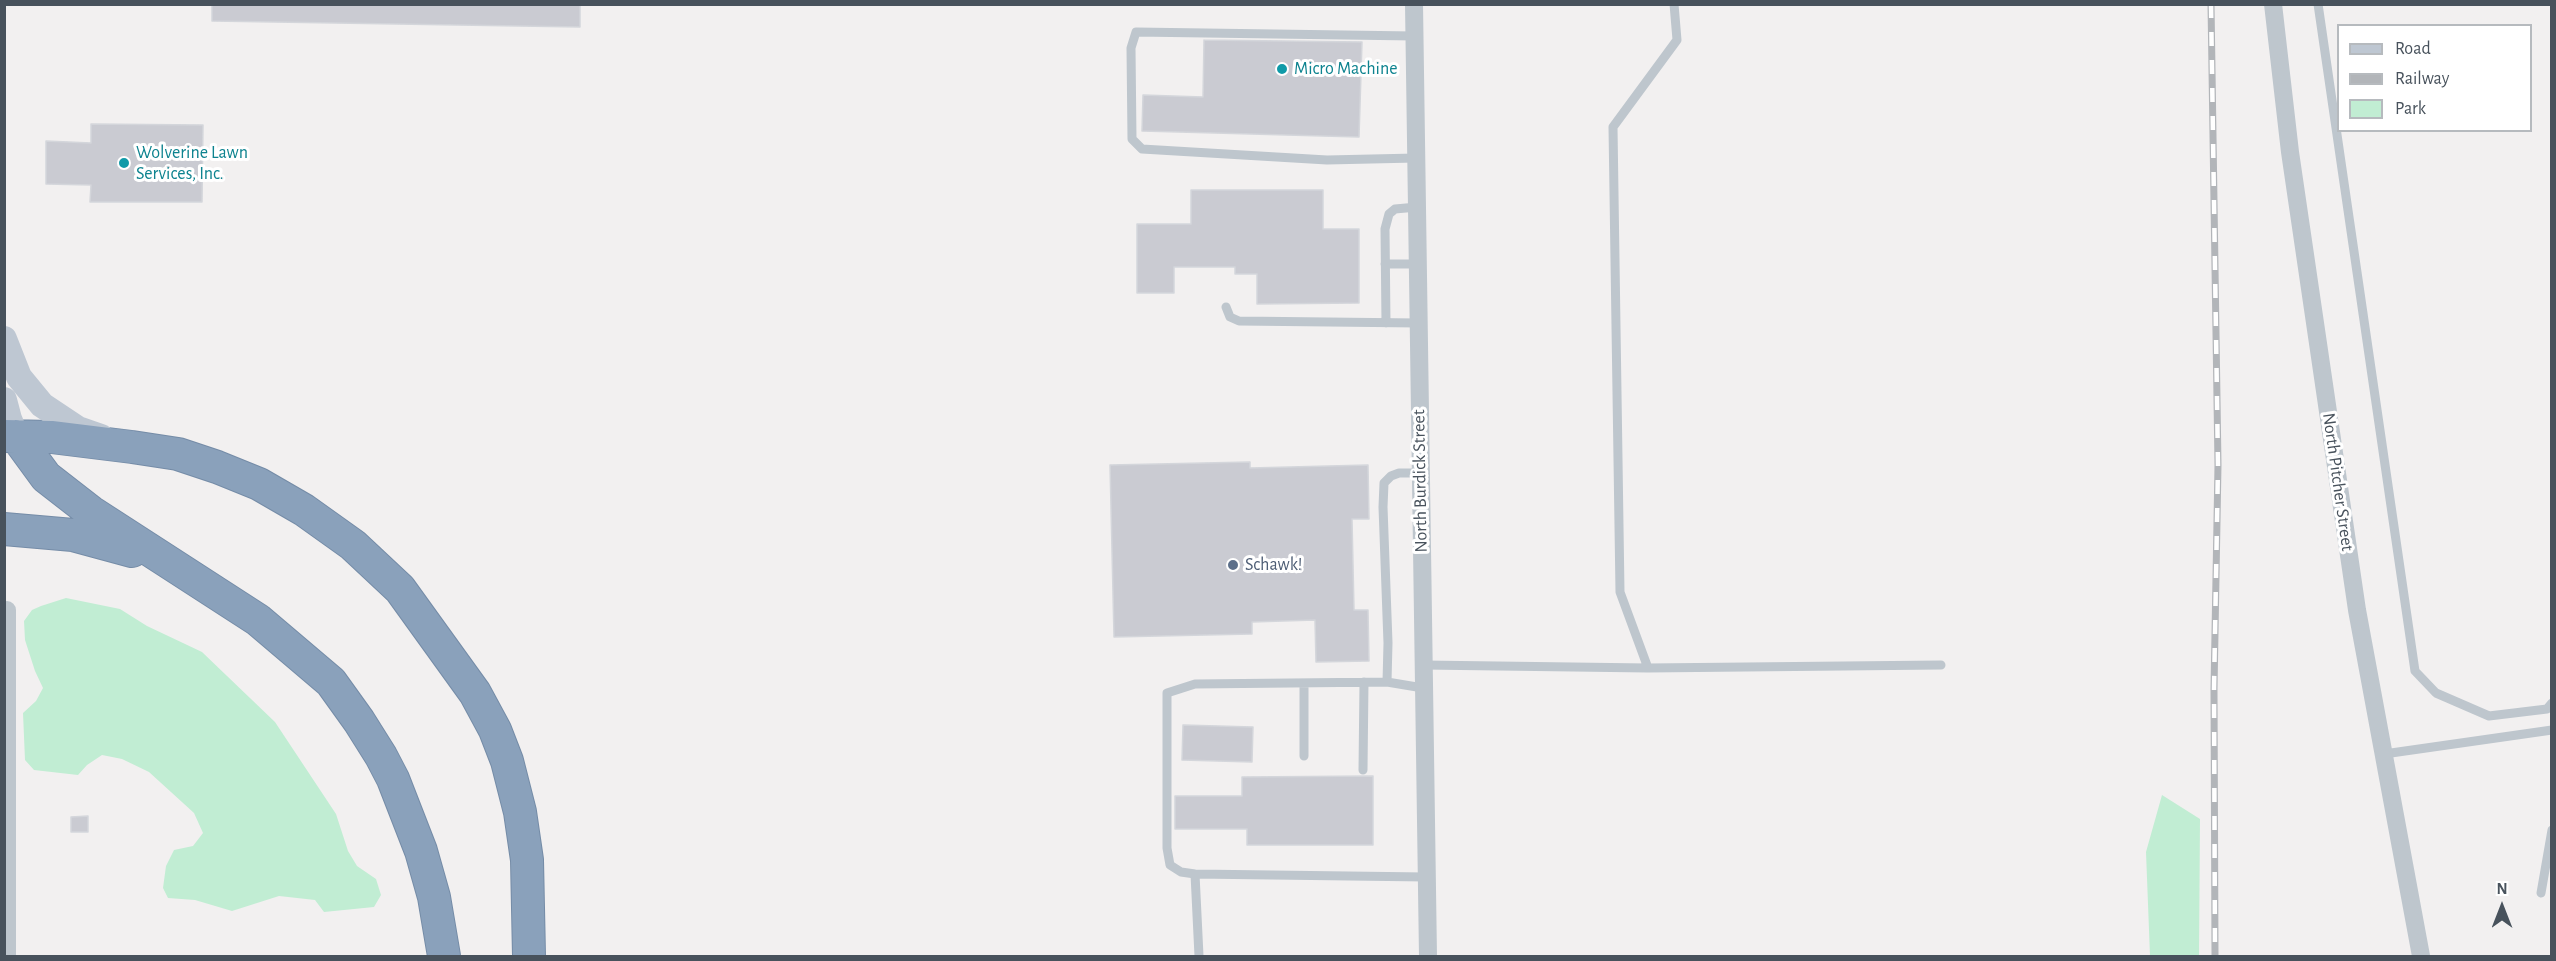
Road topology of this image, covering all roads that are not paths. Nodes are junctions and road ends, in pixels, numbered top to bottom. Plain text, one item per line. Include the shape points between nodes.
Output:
1 (1414, 4) edge
2 (1674, 4) edge
3 (2273, 4) edge
4 (2318, 4) edge
5 (1414, 36) junction
6 (1416, 158) junction
7 (1417, 207) junction
8 (1385, 264) junction
9 (1418, 264) junction
10 (1226, 307) dead end
11 (1386, 323) junction
12 (1418, 323) junction
13 (4, 339) edge
14 (4, 400) edge
15 (10, 436) edge
16 (132, 447) junction
17 (1420, 473) junction
18 (4, 529) edge
19 (180, 570) junction
20 (7, 610) dead end
21 (1423, 665) junction
22 (1941, 665) dead end
23 (1648, 668) junction
24 (1364, 682) junction
25 (1387, 682) junction
26 (1304, 683) junction
27 (1423, 688) junction
28 (2552, 703) edge
29 (2552, 730) edge
30 (2384, 754) junction
31 (1304, 756) dead end
32 (1363, 770) dead end
33 (2552, 830) edge
34 (1195, 874) junction
35 (1426, 877) junction
36 (2541, 893) dead end
37 (7, 957) edge
38 (444, 957) edge
39 (529, 957) edge
40 (1198, 957) edge
41 (1428, 957) edge
42 (2421, 957) edge

1 - 5 street, North Burdick Street
2 - 23 lane via 1677,40 1613,127 1620,592
3 - 30 street, North Pitcher Street via 2290,152 2357,610
4 - 28 lane via 2415,670 2436,693 2489,716 2547,709
5 - 6 street, North Burdick Street
5 - 6 lane via 1136,32 1131,48 1132,139 1142,149 1327,159
6 - 7 street, North Burdick Street
7 - 8 lane via 1395,209 1389,214
7 - 9 street, North Burdick Street
8 - 9 lane
8 - 11 lane
9 - 12 street, North Burdick Street
10 - 11 lane via 1230,317 1239,321
11 - 12 lane
12 - 17 street, North Burdick Street
13 - 16 street via 19,377 42,405 78,429
14 - 15 street
15 - 16 highway
15 - 19 highway via 46,477 91,512
16 - 39 highway via 178,454 260,484 353,545 400,589 475,693 507,761 527,860
17 - 21 street, North Burdick Street
17 - 25 lane via 1399,473 1384,483
18 - 19 highway via 73,535 130,550
19 - 38 highway via 258,620 299,653 331,682 359,721 393,779 421,851
20 - 37 street
21 - 23 lane
21 - 27 street, North Burdick Street
22 - 23 lane
24 - 25 lane
24 - 26 lane
24 - 32 lane
25 - 27 lane
26 - 31 lane
26 - 34 lane via 1195,684 1167,693 1167,848 1170,865
27 - 35 street, North Burdick Street
29 - 30 lane
30 - 42 street, North Pitcher Street
33 - 36 lane
34 - 35 lane
34 - 40 lane
35 - 41 street, North Burdick Street

